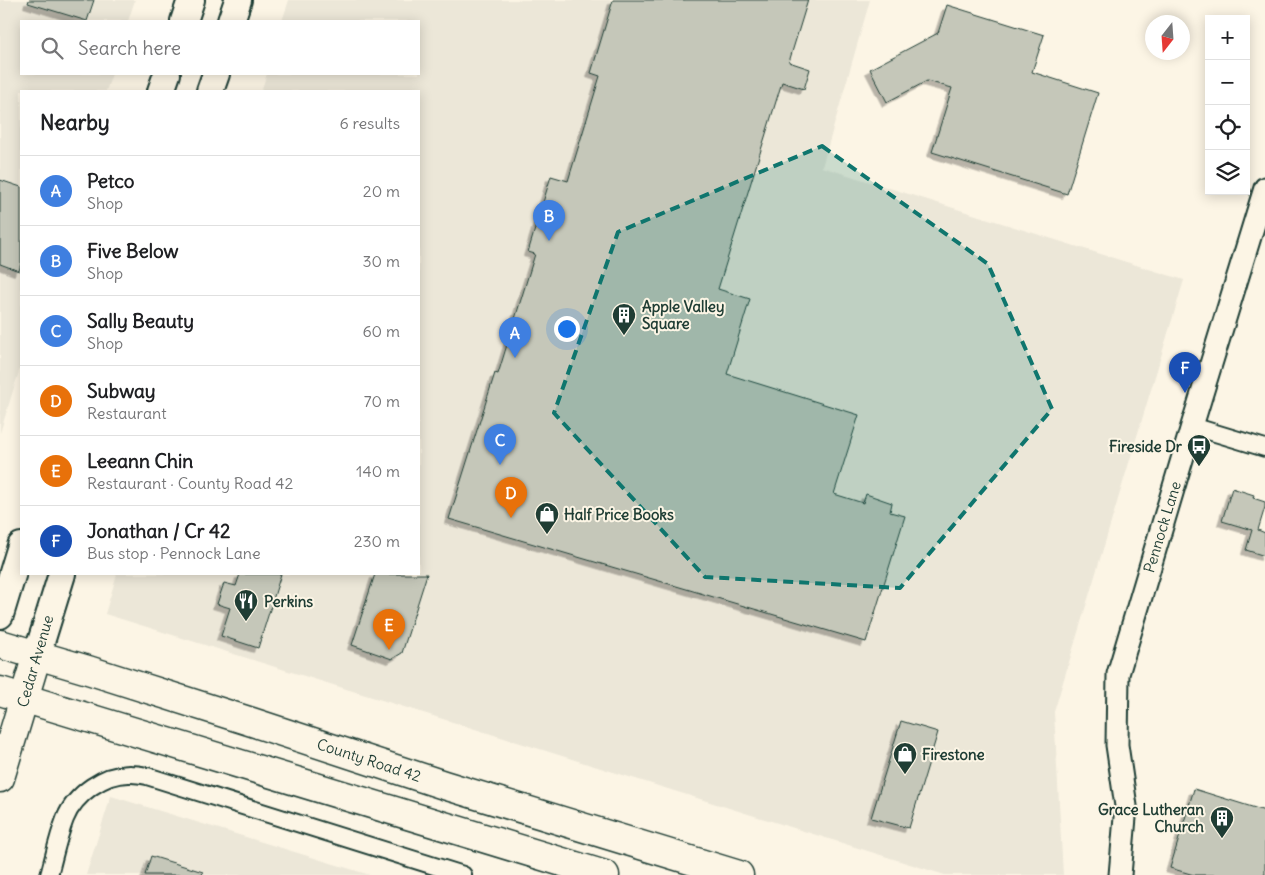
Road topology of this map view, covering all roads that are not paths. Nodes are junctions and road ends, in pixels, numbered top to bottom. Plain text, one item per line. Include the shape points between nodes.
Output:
1 (191, 0) edge
2 (238, 0) edge
3 (184, 20) edge
4 (232, 20) edge
5 (167, 75) edge
6 (216, 75) edge
7 (161, 90) edge
8 (210, 90) edge
9 (1265, 188) edge
10 (1192, 426) junction
11 (1265, 448) edge
12 (20, 549) edge
13 (62, 575) edge
14 (0, 615) edge
15 (0, 644) edge
16 (37, 655) junction
17 (12, 695) edge
18 (0, 778) edge
19 (49, 875) edge
20 (463, 875) edge
21 (605, 875) edge
22 (739, 875) edge
23 (1120, 875) edge

1 - 3 main road
2 - 4 main road
5 - 7 main road
6 - 8 main road
9 - 10 street, Pennock Lane
10 - 11 street
10 - 23 street, Pennock Lane via 1118,674 1118,745 1126,806
12 - 14 main road
13 - 16 main road, Cedar Avenue
15 - 16 highway, County Road 42
16 - 17 highway, Cedar Avenue
16 - 22 highway, County Road 42
17 - 18 highway, Cedar Avenue
17 - 21 highway
19 - 20 street via 65,818 83,793 97,783 131,774

